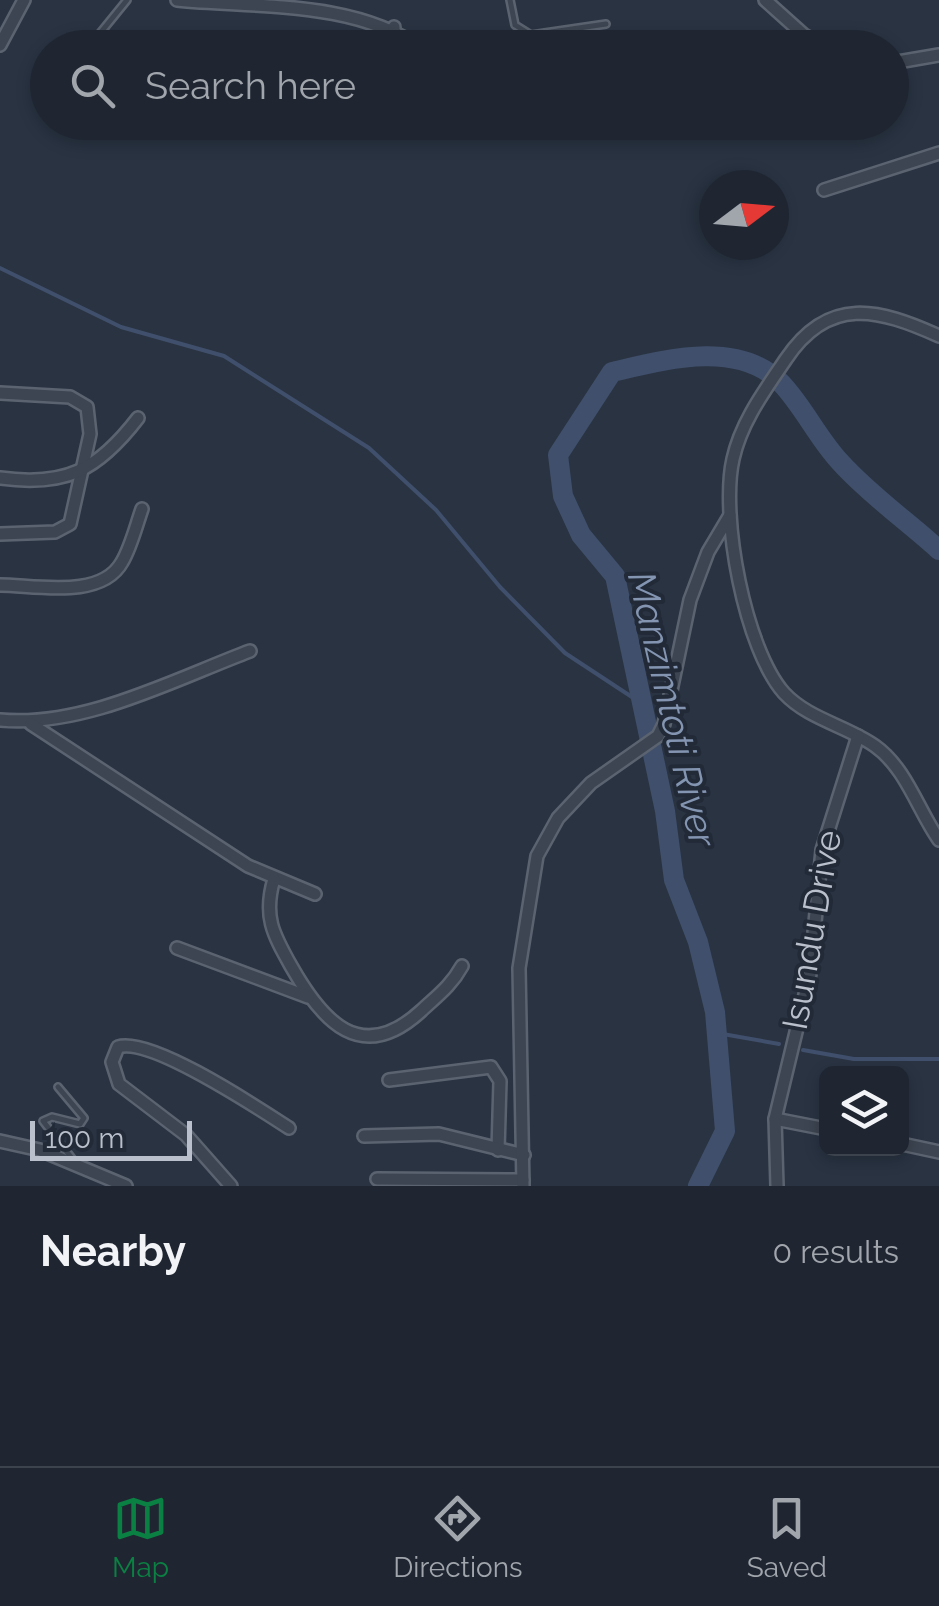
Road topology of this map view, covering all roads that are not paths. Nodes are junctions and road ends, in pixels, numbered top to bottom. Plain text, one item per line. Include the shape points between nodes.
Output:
1 (24, 0) edge
2 (127, 0) edge
3 (176, 0) edge
4 (510, 0) edge
5 (765, 0) edge
6 (606, 24) dead end
7 (394, 27) junction
8 (103, 30) edge
9 (394, 30) edge
10 (398, 30) edge
11 (522, 30) edge
12 (565, 30) edge
13 (798, 30) edge
14 (0, 45) edge
15 (939, 55) edge
16 (909, 60) edge
17 (939, 153) edge
18 (824, 190) dead end
19 (939, 336) edge
20 (0, 394) edge
21 (138, 418) dead end
22 (82, 471) junction
23 (0, 478) edge
24 (142, 510) dead end
25 (730, 516) junction
26 (0, 534) edge
27 (0, 585) edge
28 (250, 651) dead end
29 (0, 720) edge
30 (31, 724) junction
31 (858, 736) junction
32 (939, 840) edge
33 (274, 879) junction
34 (315, 894) dead end
35 (177, 948) dead end
36 (462, 966) dead end
37 (308, 997) junction
38 (389, 1080) dead end
39 (58, 1087) dead end
40 (774, 1119) junction
41 (289, 1128) dead end
42 (819, 1129) edge
43 (364, 1136) dead end
44 (0, 1140) edge
45 (909, 1146) edge
46 (498, 1150) junction
47 (939, 1152) edge
48 (524, 1156) junction
49 (76, 1164) junction
50 (377, 1179) dead end
51 (479, 1183) edge
52 (523, 1183) edge
53 (126, 1186) edge
54 (230, 1186) edge
55 (777, 1186) edge

1 - 14 street
2 - 8 lane
3 - 7 street via 339,13
4 - 11 lane via 514,25
5 - 13 street
6 - 12 lane
7 - 9 street
7 - 10 street
15 - 16 street
17 - 18 street
19 - 25 street via 878,311 812,330 753,408 732,460
20 - 22 street via 70,398 87,407 91,425
21 - 22 street
22 - 23 street via 50,481
22 - 26 street via 65,528
24 - 27 street via 122,562 108,576 78,586
25 - 31 street via 754,634 773,679 806,711
25 - 48 street via 690,600 658,736 619,760 558,818 537,856 519,968
28 - 30 street
29 - 30 street
30 - 33 street
31 - 32 street via 898,768
31 - 40 street, Isundu Drive via 822,850 810,974
33 - 34 street
33 - 37 street via 270,928
35 - 37 street
36 - 37 street via 406,1024 379,1036 348,1033
38 - 46 street via 492,1067 500,1082
39 - 49 lane via 84,1118 80,1124 52,1116 43,1121
40 - 42 street
40 - 55 street, Isundu Drive
41 - 54 street via 203,1075 131,1043 118,1046 112,1062 119,1084 186,1135
43 - 46 street via 439,1134
44 - 49 street
45 - 47 street
46 - 48 street
48 - 52 street
49 - 53 street
50 - 51 street
51 - 52 street

